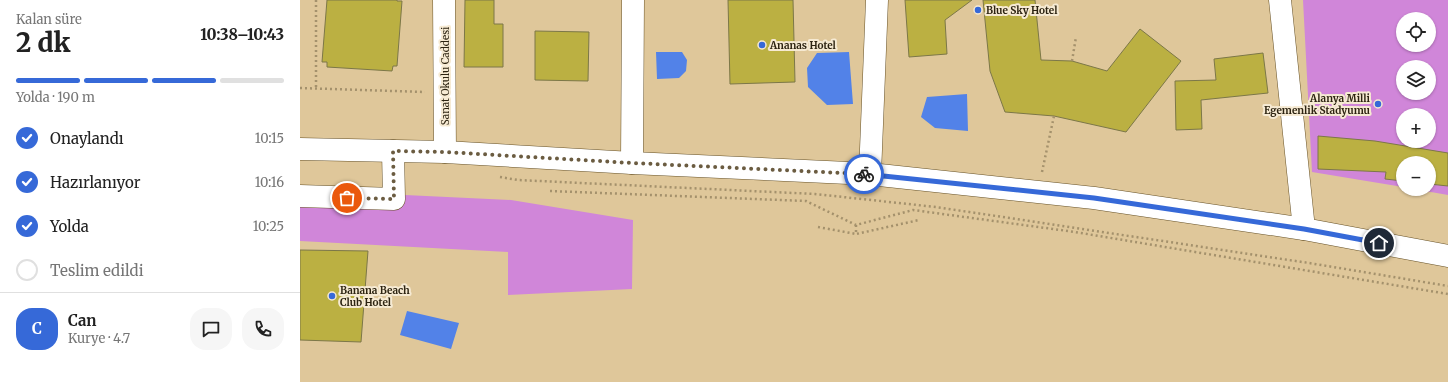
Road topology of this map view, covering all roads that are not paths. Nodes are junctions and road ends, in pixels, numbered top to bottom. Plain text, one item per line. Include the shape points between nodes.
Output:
1 (444, 0) edge
2 (633, 0) edge
3 (876, 0) edge
4 (1280, 0) edge
5 (300, 149) edge
6 (393, 151) junction
7 (445, 152) junction
8 (632, 163) junction
9 (870, 174) junction
10 (300, 196) edge
11 (1304, 229) junction
12 (1448, 256) edge

1 - 7 main road, Sanat Okulu Caddesi
2 - 8 main road
3 - 9 main road
4 - 11 main road
5 - 6 main road
6 - 7 main road
6 - 10 main road via 394,199
7 - 8 main road
8 - 9 main road
9 - 11 main road via 1094,198
11 - 12 main road

